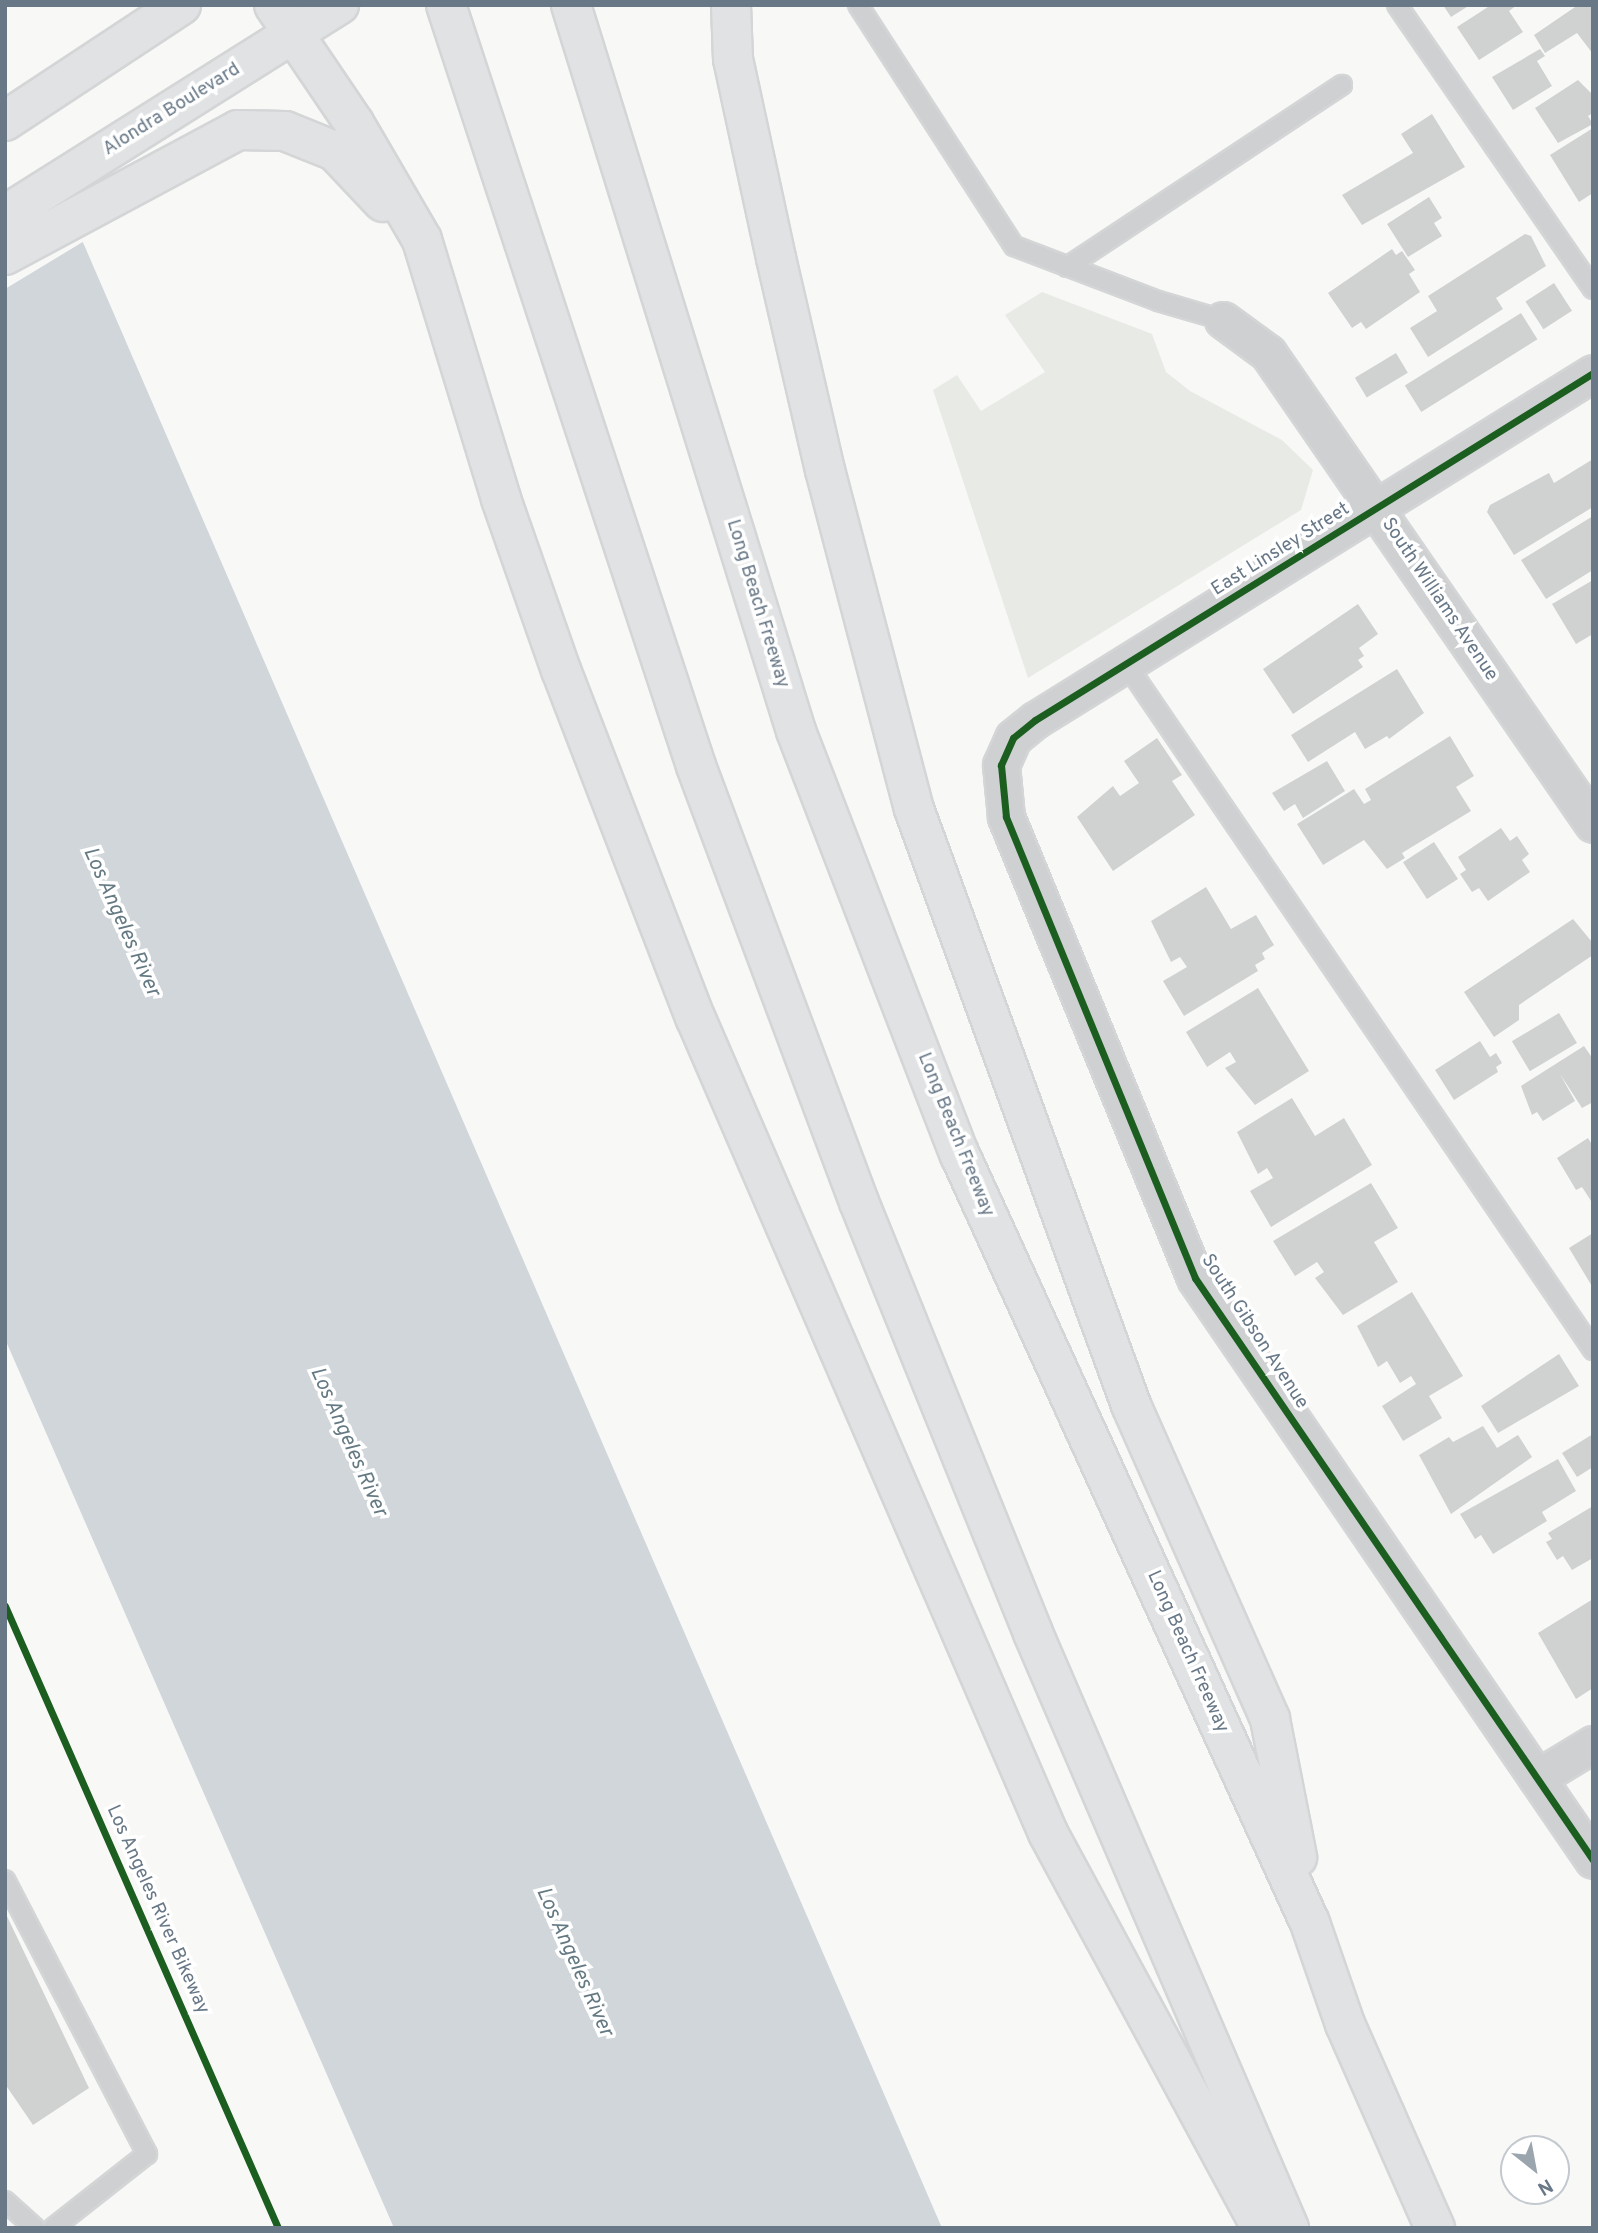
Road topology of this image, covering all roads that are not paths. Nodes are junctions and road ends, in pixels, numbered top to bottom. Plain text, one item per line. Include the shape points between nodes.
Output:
1 (181, 5) edge
2 (339, 5) edge
3 (446, 5) edge
4 (570, 5) edge
5 (731, 5) edge
6 (858, 5) edge
7 (1397, 5) edge
8 (284, 19) edge
9 (1342, 85) dead end
10 (5, 121) edge
11 (5, 215) edge
12 (422, 240) junction
13 (5, 255) edge
14 (1067, 267) junction
15 (1593, 289) edge
16 (1223, 320) joint
17 (1593, 373) edge
18 (1377, 510) junction
19 (1126, 664) junction
20 (1001, 765) joint
21 (1593, 824) edge
22 (1593, 1350) edge
23 (1593, 1744) edge
24 (1537, 1779) junction
25 (1593, 1860) edge
26 (5, 1880) edge
27 (1310, 1923) junction
28 (5, 2201) edge
29 (30, 2226) edge
30 (53, 2228) edge
31 (1262, 2228) edge
32 (1289, 2228) edge
33 (1435, 2228) edge

1 - 10 main road
2 - 8 main road, Alondra Boulevard
3 - 32 main road via 696,766 859,1202 1033,1633
4 - 27 main road, Long Beach Freeway via 801,743 960,1155
5 - 27 main road via 733,59 776,258 825,470 914,809 1130,1405 1270,1719
6 - 14 lane via 1014,246
7 - 15 lane
8 - 11 main road, Alondra Boulevard via 163,115
8 - 12 main road via 354,123
9 - 14 lane
12 - 13 main road via 335,151 285,131 238,130 182,156
12 - 31 main road via 501,499 561,670 696,1018 1048,1833
14 - 16 lane
16 - 18 street, South Williams Avenue via 1268,353
17 - 18 street, East Linsley Street
18 - 19 street, East Linsley Street
18 - 21 street, South Williams Avenue
19 - 20 street, East Linsley Street via 1035,720 1013,738
19 - 22 lane
20 - 24 street, South Gibson Avenue via 1006,817 1195,1278
23 - 24 street
24 - 25 street, South Gibson Avenue
26 - 30 lane via 148,2154
27 - 33 main road, Long Beach Freeway via 1345,2025
28 - 29 lane

